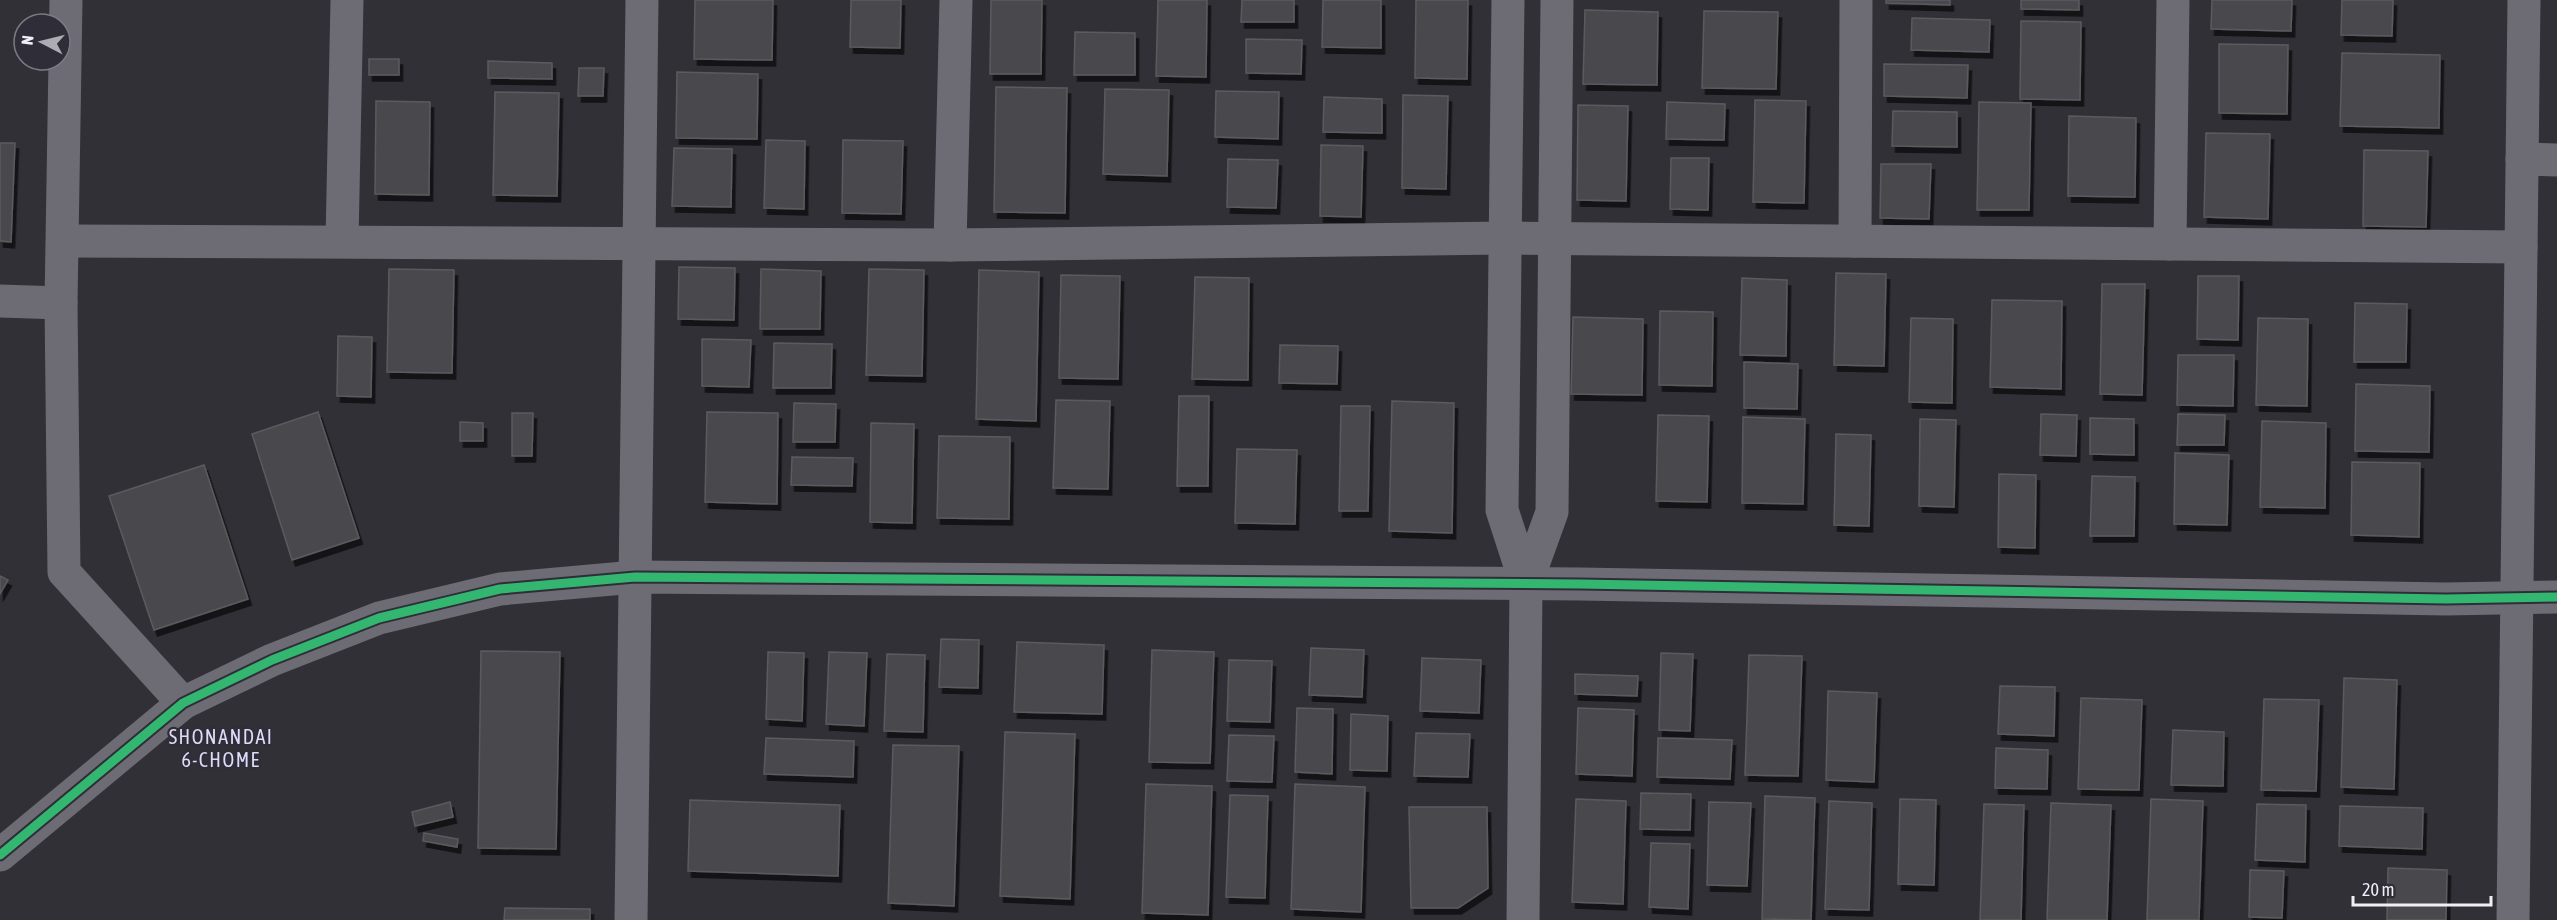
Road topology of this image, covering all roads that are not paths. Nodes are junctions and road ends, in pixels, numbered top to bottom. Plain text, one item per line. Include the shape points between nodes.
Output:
1 (66, 0) edge
2 (347, 0) edge
3 (642, 0) edge
4 (956, 0) edge
5 (1508, 0) edge
6 (1557, 0) edge
7 (1856, 0) edge
8 (2173, 0) edge
9 (2524, 0) edge
10 (2522, 159) junction
11 (2557, 160) edge
12 (1505, 238) junction
13 (1555, 238) junction
14 (63, 241) junction
15 (1855, 241) junction
16 (342, 242) junction
17 (639, 243) junction
18 (2170, 244) junction
19 (950, 245) junction
20 (2521, 247) junction
21 (0, 301) edge
22 (61, 303) junction
23 (635, 577) junction
24 (1526, 584) junction
25 (2557, 597) edge
26 (2519, 598) junction
27 (183, 704) junction
28 (0, 855) edge
29 (631, 920) edge
30 (1523, 920) edge
31 (2513, 920) edge

1 - 14 street
2 - 16 street
3 - 17 street
4 - 19 street
5 - 12 street
6 - 13 street
7 - 15 street
8 - 18 street
9 - 10 street
10 - 11 street
10 - 20 street
12 - 13 street
12 - 19 street
12 - 24 street via 1502,510
13 - 15 street
13 - 24 street via 1551,512
14 - 16 street
14 - 22 street
15 - 18 street
16 - 17 street
17 - 19 street
17 - 23 street
18 - 20 street
20 - 26 street
21 - 22 street
22 - 27 street via 64,572
23 - 24 street
23 - 27 street via 500,589 379,618 272,660
23 - 29 street
24 - 26 street
24 - 30 street
25 - 26 street
26 - 31 street
27 - 28 street

